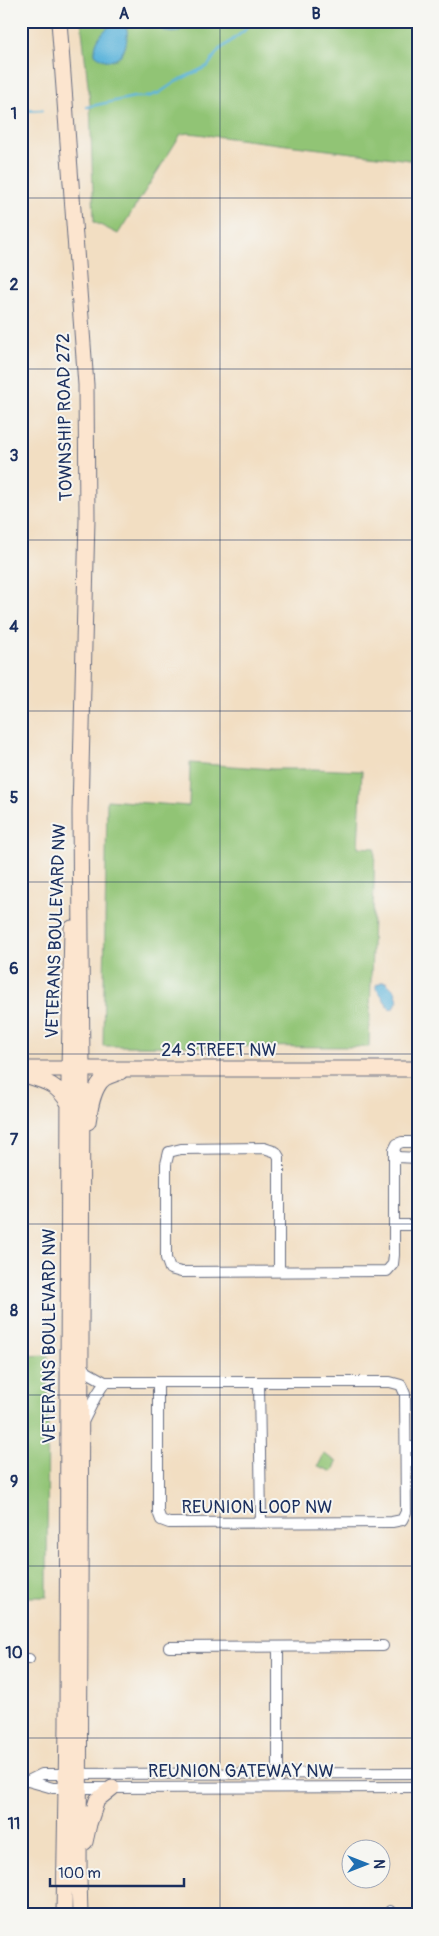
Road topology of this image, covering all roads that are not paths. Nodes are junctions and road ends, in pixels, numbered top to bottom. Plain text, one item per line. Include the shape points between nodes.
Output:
1 (59, 21) edge
2 (80, 812) joint
3 (21, 1069) edge
4 (76, 1069) junction
5 (126, 1069) junction
6 (418, 1069) edge
7 (21, 1074) edge
8 (69, 1104) junction
9 (418, 1142) edge
10 (394, 1150) junction
11 (81, 1158) junction
12 (418, 1158) edge
13 (394, 1225) junction
14 (418, 1225) edge
15 (279, 1271) junction
16 (81, 1363) junction
17 (105, 1382) junction
18 (158, 1382) junction
19 (259, 1382) junction
20 (81, 1426) junction
21 (406, 1447) junction
22 (418, 1447) edge
23 (406, 1461) junction
24 (418, 1461) edge
25 (260, 1523) junction
26 (384, 1646) dead end
27 (168, 1647) dead end
28 (278, 1647) junction
29 (278, 1773) junction
30 (418, 1773) edge
31 (25, 1781) edge
32 (72, 1781) junction
33 (418, 1787) edge
34 (112, 1788) junction
35 (278, 1788) junction
36 (78, 1878) junction
37 (64, 1915) edge
38 (80, 1915) edge

1 - 2 main road, TOWNSHIP ROAD 272 via 86,386 87,518
2 - 4 main road, VETERANS BOULEVARD NW via 73,913
3 - 4 main road, 24 STREET NW
4 - 5 main road, 24 STREET NW
4 - 8 main road, VETERANS BOULEVARD NW
4 - 11 main road, VETERANS BOULEVARD NW
5 - 6 main road, 24 STREET NW
5 - 11 main road via 104,1078 96,1091
7 - 8 main road via 56,1086
8 - 32 main road, VETERANS BOULEVARD NW
9 - 10 street via 402,1142
10 - 12 street via 397,1157
10 - 13 street
11 - 16 main road, VETERANS BOULEVARD NW
13 - 14 street
13 - 15 street via 393,1264 387,1271
15 - 15 street via 181,1272 170,1269 166,1258 166,1164 169,1152 264,1148 276,1152 279,1164
16 - 17 street via 87,1372
16 - 20 main road, VETERANS BOULEVARD NW
17 - 18 street, REUNION LOOP NW
17 - 20 street
18 - 19 street, REUNION LOOP NW
18 - 25 street, REUNION LOOP NW via 158,1512 161,1520 168,1524
19 - 21 street, REUNION LOOP NW via 390,1382 401,1385 405,1394
19 - 25 street
20 - 32 main road, VETERANS BOULEVARD NW
21 - 22 street
21 - 23 street, REUNION LOOP NW
23 - 24 street
23 - 25 street, REUNION LOOP NW via 406,1512 402,1520
26 - 28 street
27 - 28 street
28 - 29 street
29 - 30 street, REUNION GATEWAY NW
29 - 32 street, REUNION GATEWAY NW
29 - 35 street
31 - 32 street via 42,1774
32 - 34 street, REUNION GATEWAY NW
32 - 36 main road, VETERANS BOULEVARD NW
32 - 37 main road, VETERANS BOULEVARD NW
33 - 35 street, REUNION GATEWAY NW
34 - 35 street, REUNION GATEWAY NW
34 - 36 main road via 97,1800
36 - 38 main road, VETERANS BOULEVARD NW

